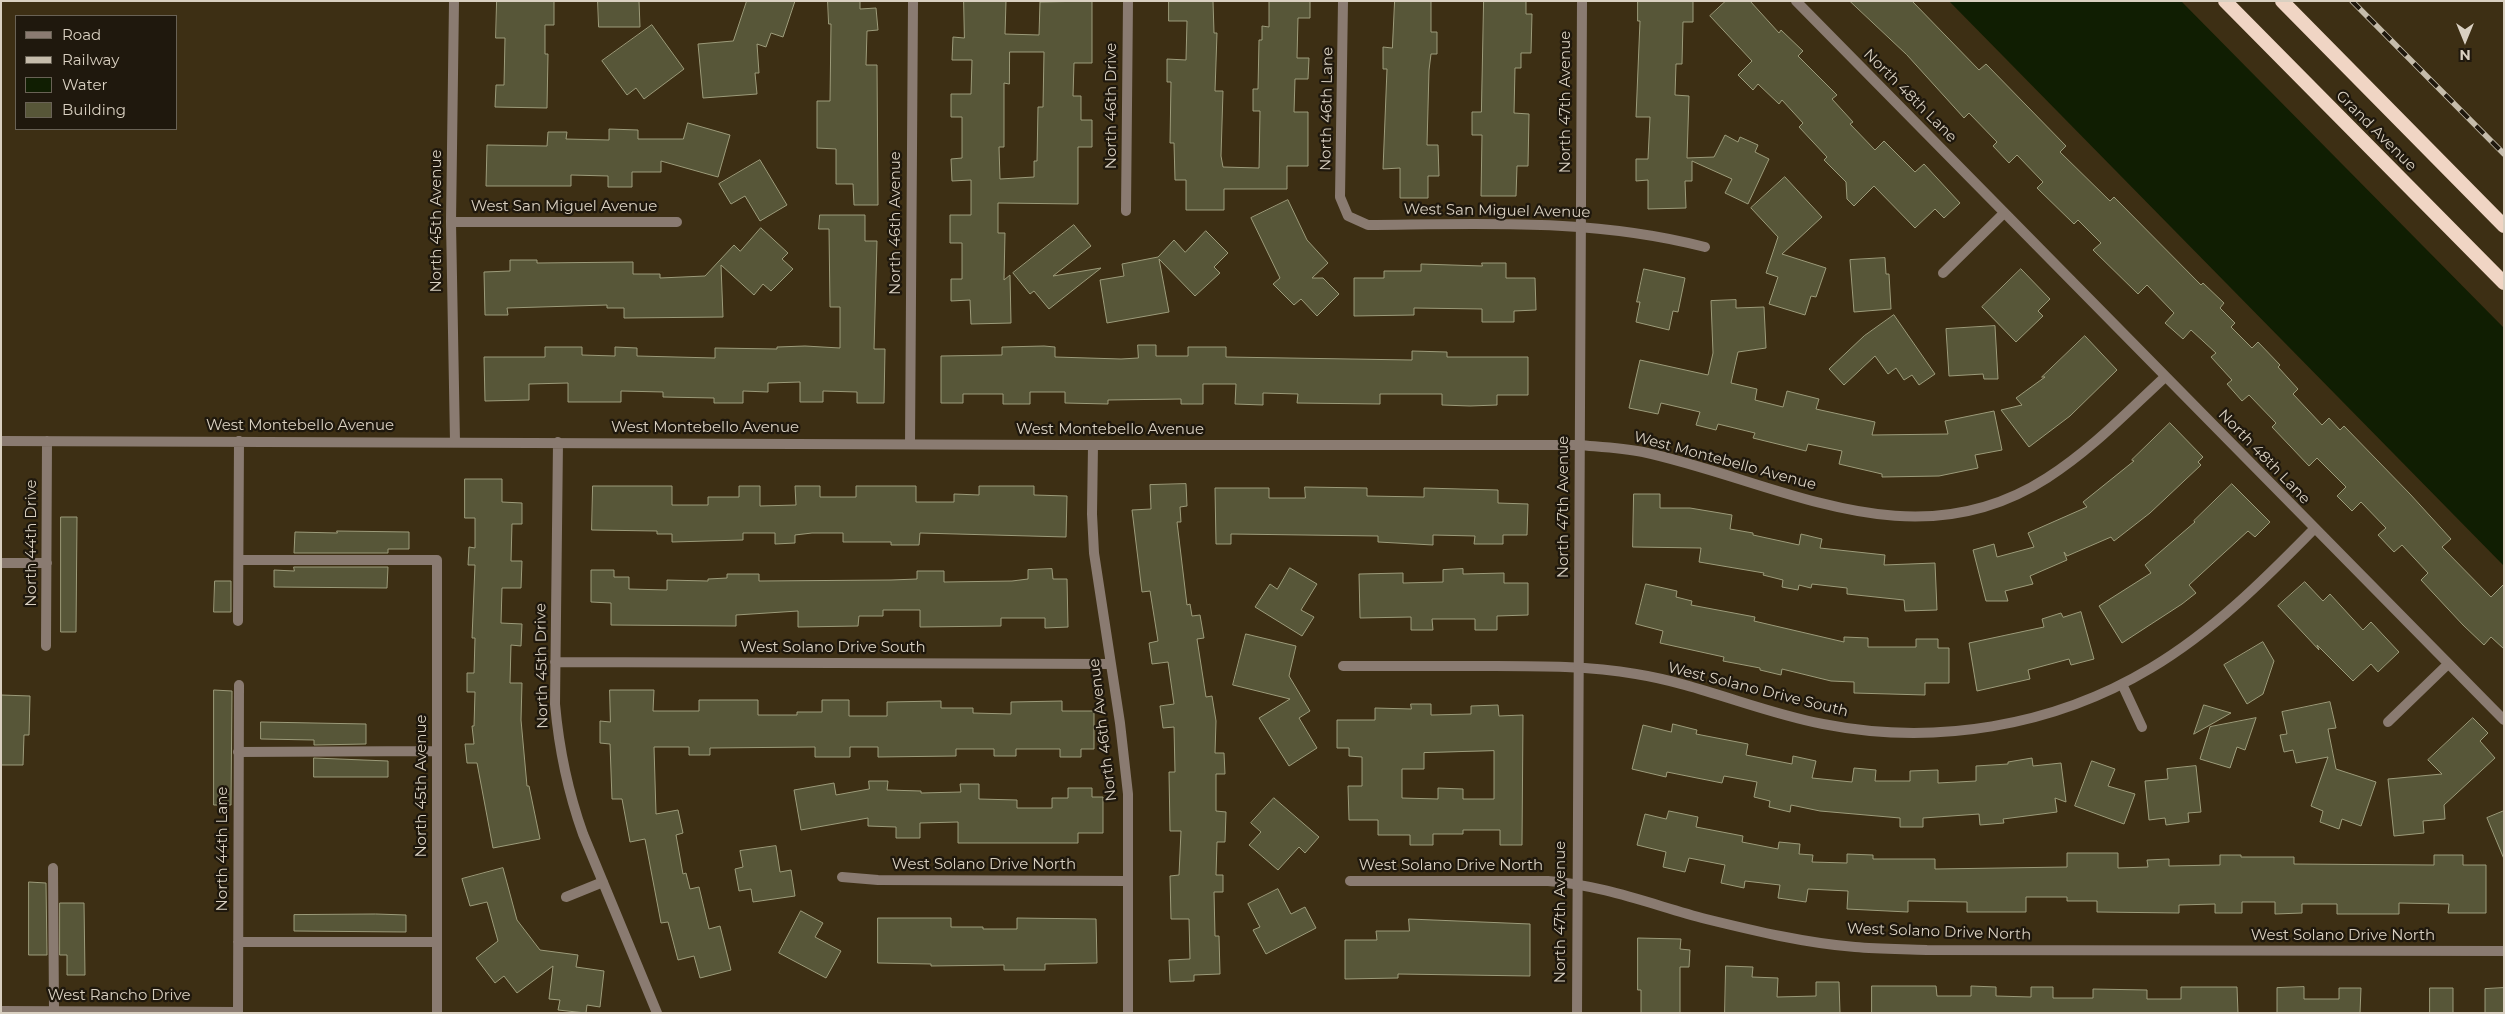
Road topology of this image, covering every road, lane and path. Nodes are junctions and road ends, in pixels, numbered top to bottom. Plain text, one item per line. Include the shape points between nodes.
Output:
1 (454, 1) edge
2 (912, 1) edge
3 (1128, 1) edge
4 (1343, 1) edge
5 (1582, 1) edge
6 (1796, 1) edge
7 (2225, 1) edge
8 (2282, 1) edge
9 (1126, 211) dead end
10 (2004, 213) junction
11 (1348, 216) joint
12 (451, 222) junction
13 (677, 222) dead end
14 (1580, 226) junction
15 (2504, 226) edge
16 (1705, 247) dead end
17 (1943, 273) dead end
18 (2504, 283) edge
19 (2165, 377) junction
20 (1, 441) edge
21 (47, 441) junction
22 (239, 441) junction
23 (455, 442) junction
24 (558, 442) junction
25 (910, 444) junction
26 (1093, 445) junction
27 (1579, 445) junction
28 (2314, 530) junction
29 (239, 560) junction
30 (1, 563) edge
31 (47, 563) junction
32 (238, 621) dead end
33 (46, 646) dead end
34 (555, 662) junction
35 (1111, 664) junction
36 (2448, 664) junction
37 (1343, 666) dead end
38 (1578, 668) junction
39 (2122, 684) junction
40 (239, 685) dead end
41 (2504, 720) edge
42 (2388, 722) dead end
43 (2142, 727) dead end
44 (437, 751) junction
45 (238, 752) junction
46 (53, 868) dead end
47 (842, 877) dead end
48 (1127, 881) junction
49 (1350, 881) dead end
50 (603, 882) junction
51 (1576, 883) junction
52 (566, 897) dead end
53 (238, 942) junction
54 (437, 942) junction
55 (2504, 951) edge
56 (1, 1011) edge
57 (54, 1011) junction
58 (238, 1012) edge
59 (437, 1013) edge
60 (657, 1013) edge
61 (1128, 1013) edge
62 (1576, 1013) edge

1 - 12 street, North 45th Avenue
2 - 25 street, North 46th Avenue
3 - 9 street, North 46th Drive
4 - 11 street, North 46th Lane via 1340,197
5 - 14 street, North 47th Avenue
6 - 10 street, North 48th Lane
7 - 18 highway, Grand Avenue
8 - 15 highway, Grand Avenue
10 - 17 street
10 - 19 street, North 48th Lane
11 - 14 street, West San Miguel Avenue via 1368,225
12 - 13 street, West San Miguel Avenue
12 - 23 street, North 45th Avenue
14 - 16 street, West San Miguel Avenue via 1669,238
14 - 27 street, North 47th Avenue
19 - 27 street, West Montebello Avenue via 2094,442 2047,478 1992,504 1950,516 1896,518 1838,507 1644,452
19 - 28 street, North 48th Lane
20 - 21 street, West Montebello Avenue
21 - 22 street, West Montebello Avenue
21 - 31 street, North 44th Drive
22 - 23 street, West Montebello Avenue
22 - 29 street
23 - 24 street, West Montebello Avenue
24 - 25 street, West Montebello Avenue
24 - 34 street, North 45th Drive
25 - 26 street, West Montebello Avenue
26 - 27 street, West Montebello Avenue
26 - 35 street, North 46th Avenue via 1094,553
27 - 38 street, North 47th Avenue
28 - 36 street, North 48th Lane
28 - 39 street, West Solano Drive South via 2224,616 2179,650
29 - 32 street
29 - 44 street, North 45th Avenue via 437,560
30 - 31 street
31 - 33 street, North 44th Drive
34 - 35 street, West Solano Drive South
34 - 50 street, North 45th Drive via 555,704 564,770 574,809
35 - 48 street, North 46th Avenue via 1128,794
36 - 41 street, North 48th Lane
36 - 42 street
37 - 38 street, West Solano Drive South
38 - 39 street, West Solano Drive South via 1638,674 1820,724 1884,733 1920,734 1991,728 2074,704
38 - 51 street, North 47th Avenue
39 - 43 street
40 - 45 street, North 44th Lane
44 - 45 street
44 - 54 street, North 45th Avenue
45 - 53 street, North 44th Lane
46 - 57 street
47 - 48 street, West Solano Drive North
48 - 61 street, North 46th Avenue
49 - 51 street, West Solano Drive North
50 - 52 street
50 - 60 street, North 45th Drive
51 - 55 street, West Solano Drive North via 1705,919 1790,938 1854,947
51 - 62 street, North 47th Avenue
53 - 54 street
53 - 58 street, North 44th Lane
54 - 59 street, North 45th Avenue
56 - 57 street, West Rancho Drive
57 - 58 street, West Rancho Drive

